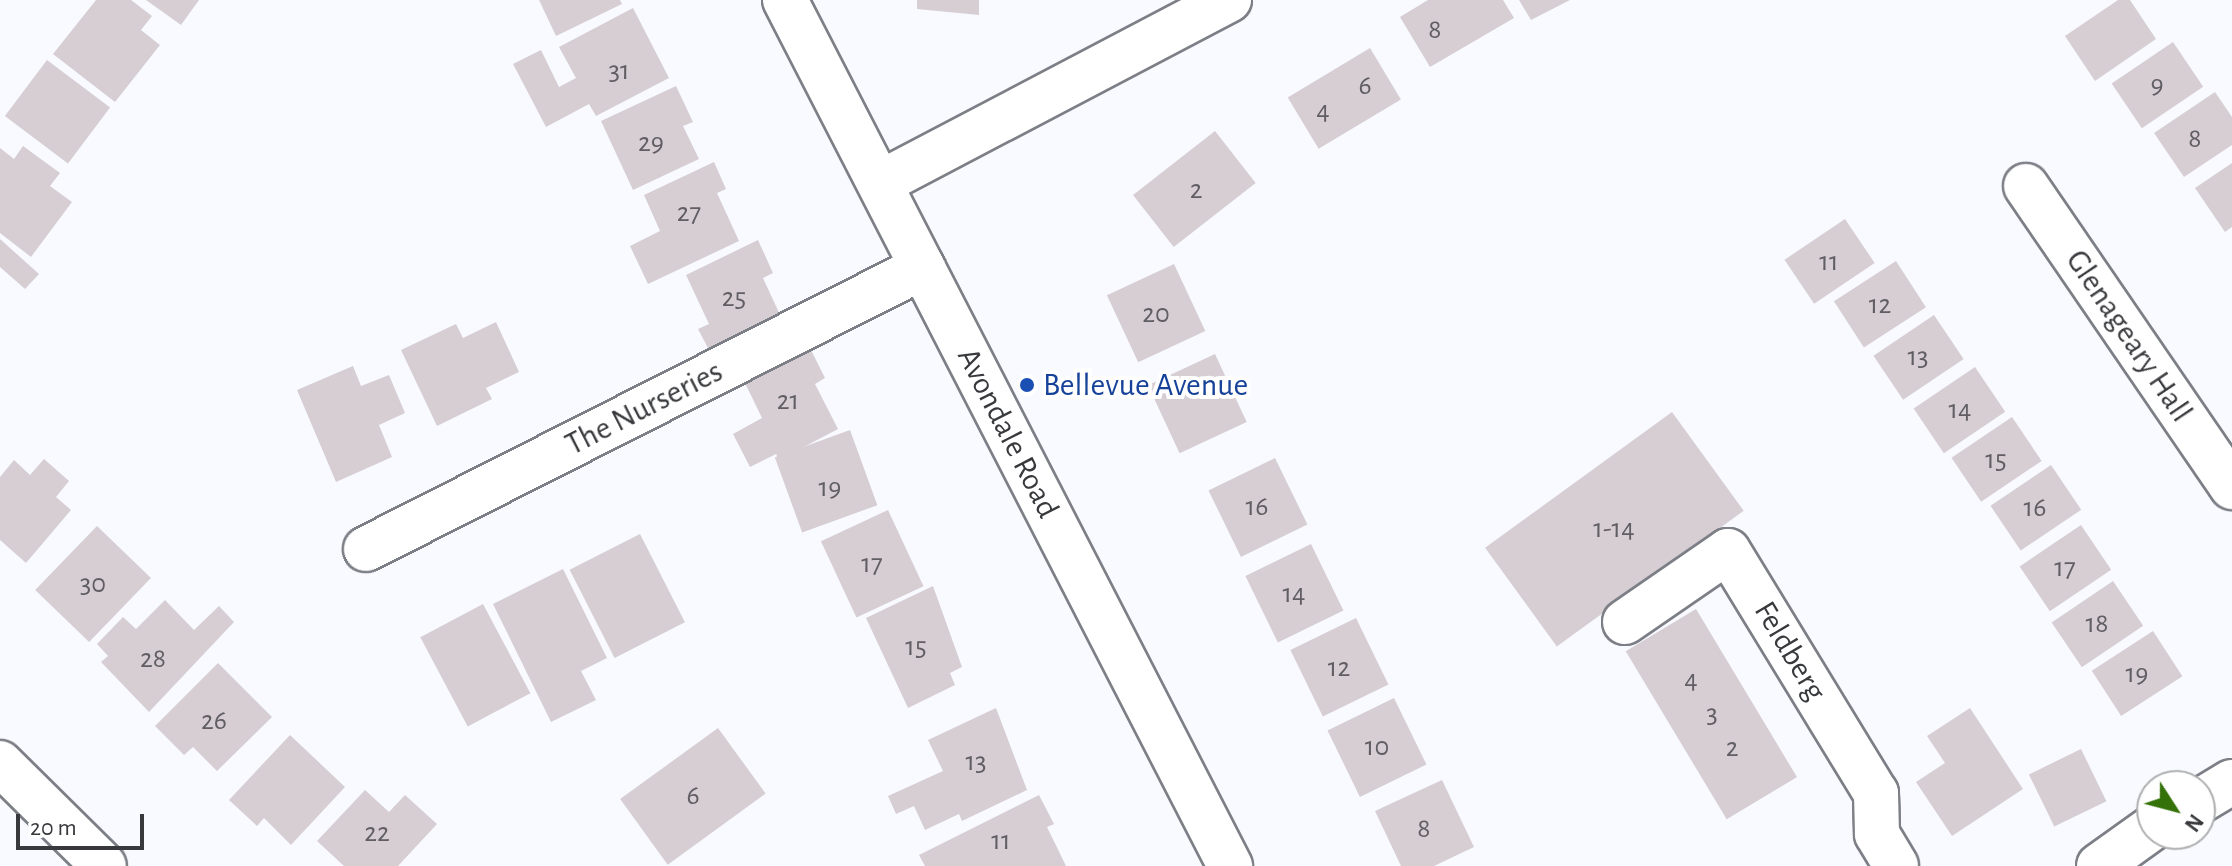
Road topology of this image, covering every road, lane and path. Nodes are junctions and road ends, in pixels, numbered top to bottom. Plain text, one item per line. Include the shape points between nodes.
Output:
1 (785, 0) edge
2 (1229, 0) edge
3 (882, 182) junction
4 (2026, 186) dead end
5 (923, 267) junction
6 (2232, 487) edge
7 (366, 549) dead end
8 (1625, 622) dead end
9 (0, 763) edge
10 (2136, 839) edge
11 (104, 866) edge
12 (1230, 866) edge
13 (1896, 866) edge
14 (2099, 866) edge

1 - 3 street, Avondale Road
2 - 3 street
3 - 5 street, Avondale Road
4 - 6 street, Glenageary Hall
5 - 7 street, The Nurseries
5 - 12 street, Avondale Road
8 - 13 street, Feldberg via 1728,551 1876,793 1877,834
9 - 11 street
10 - 14 street

